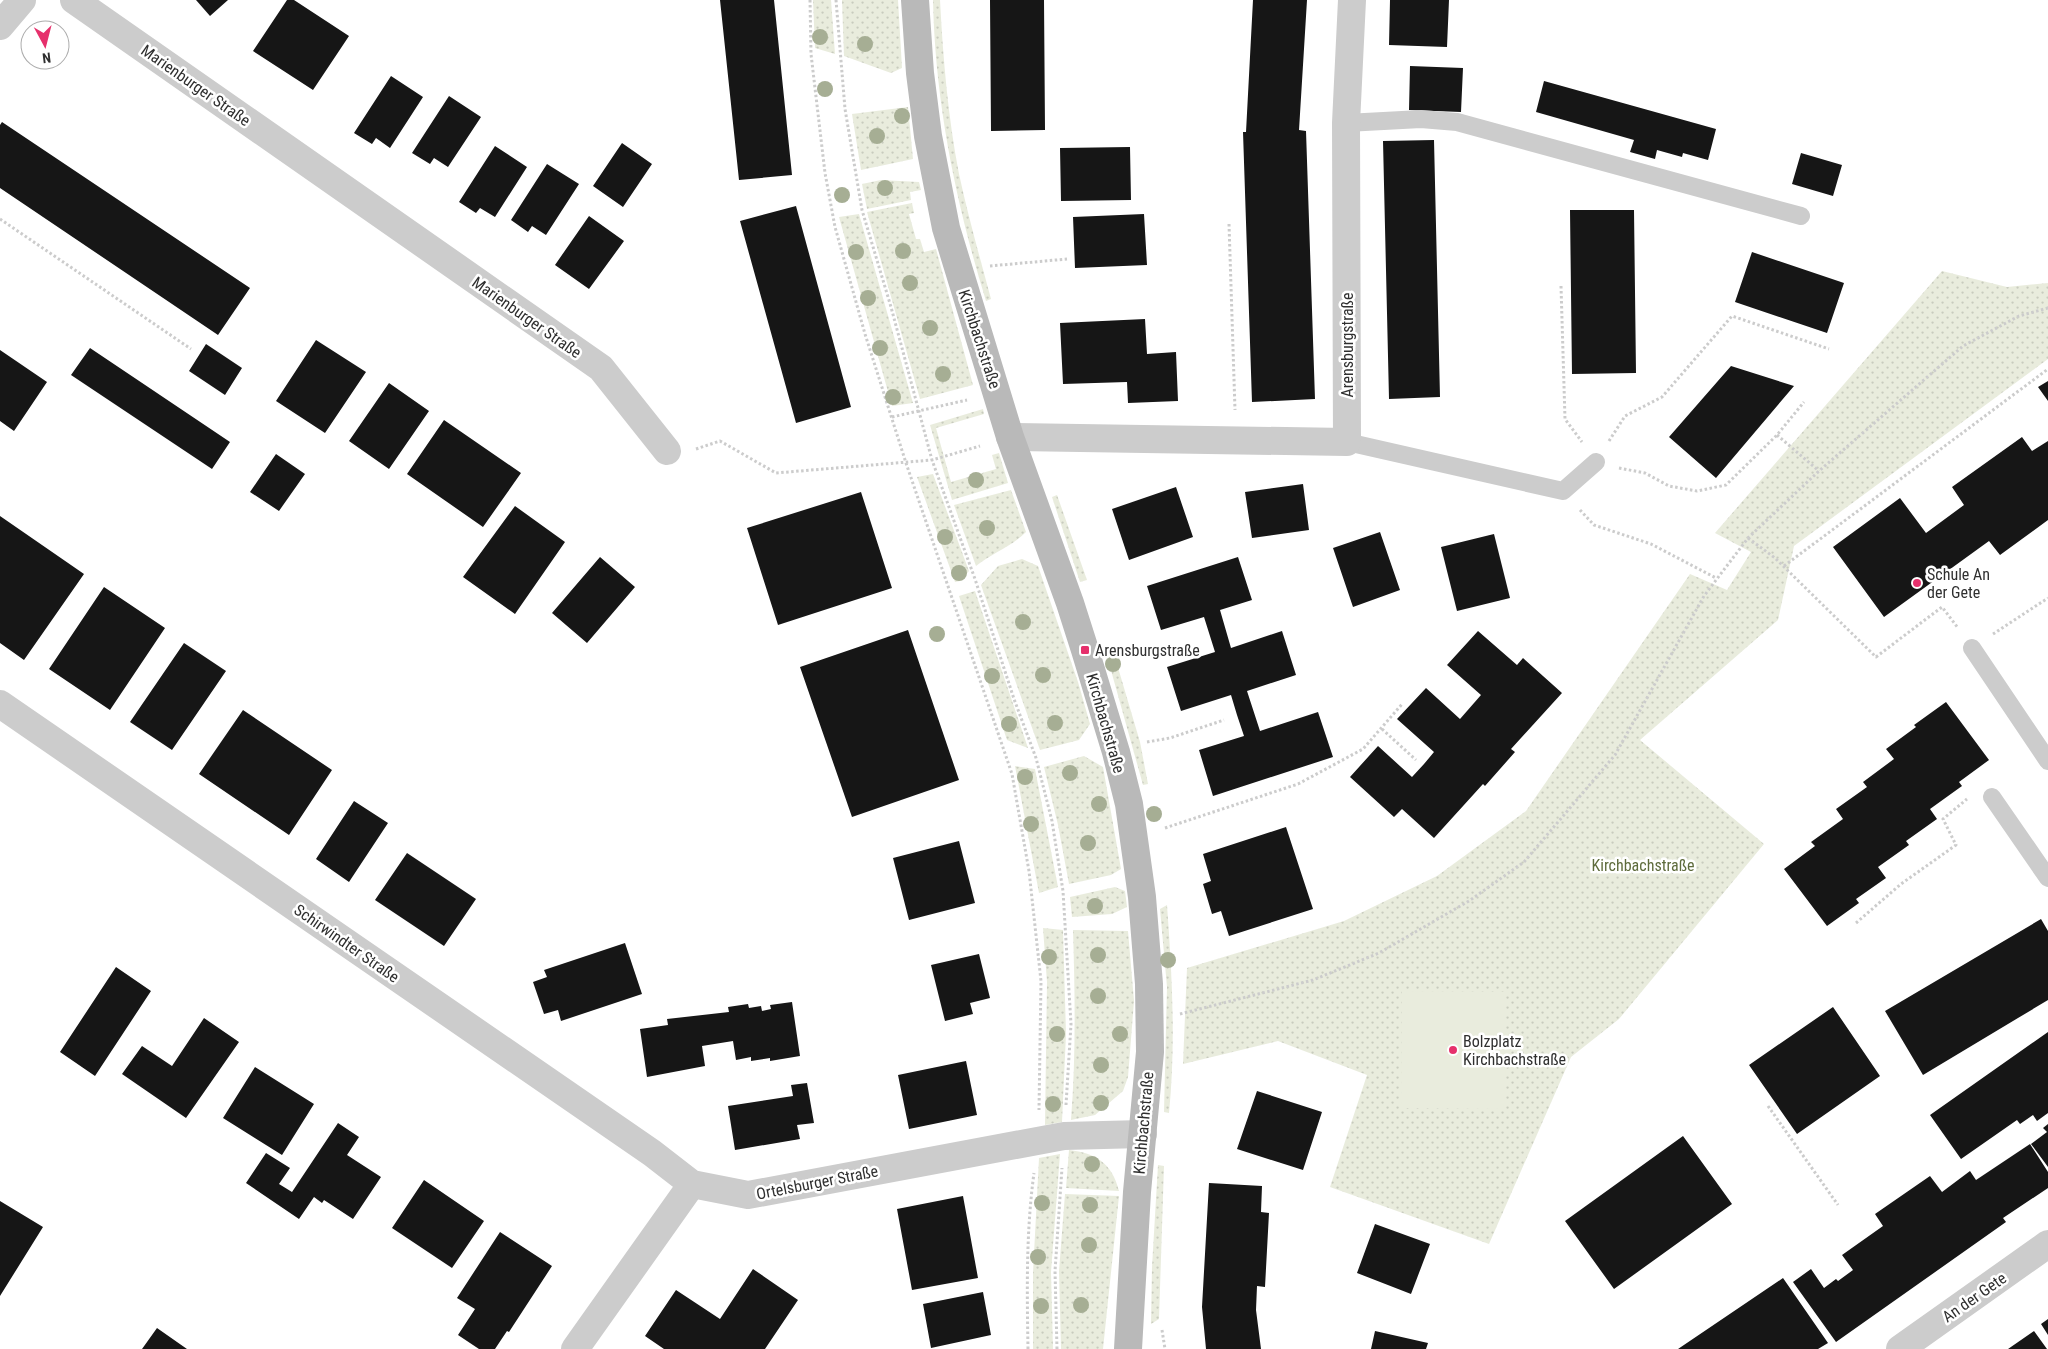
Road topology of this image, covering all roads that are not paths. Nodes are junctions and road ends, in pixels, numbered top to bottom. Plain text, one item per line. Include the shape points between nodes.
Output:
1 (22, 0) edge
2 (74, 0) edge
3 (914, 0) edge
4 (1352, 0) edge
5 (0, 26) edge
6 (1346, 124) junction
7 (1801, 216) dead end
8 (1010, 437) junction
9 (1347, 442) junction
10 (667, 452) road end
11 (1596, 462) road end
12 (1972, 648) road end
13 (0, 704) edge
14 (2048, 761) edge
15 (1992, 797) road end
16 (2048, 878) edge
17 (1143, 1134) junction
18 (692, 1184) junction
19 (2048, 1244) edge
20 (575, 1349) edge
21 (1128, 1349) edge
22 (1900, 1349) edge

1 - 5 street
2 - 10 street, Marienburger Straße via 601,368
3 - 8 main road, Kirchbachstraße via 924,109 938,191 957,268
4 - 6 street, Arensburgstraße
6 - 7 lane via 1421,119 1457,122
6 - 9 street, Arensburgstraße
8 - 9 street
8 - 17 main road, Kirchbachstraße via 1070,603 1129,804 1142,897 1149,984 1150,1052
9 - 11 lane via 1563,491
12 - 14 lane
13 - 18 street, Schirwindter Straße via 652,1153
15 - 16 lane
17 - 18 street, Ortelsburger Straße via 1052,1138 748,1194
17 - 21 main road, Kirchbachstraße
18 - 20 street
19 - 22 street, An der Gete

